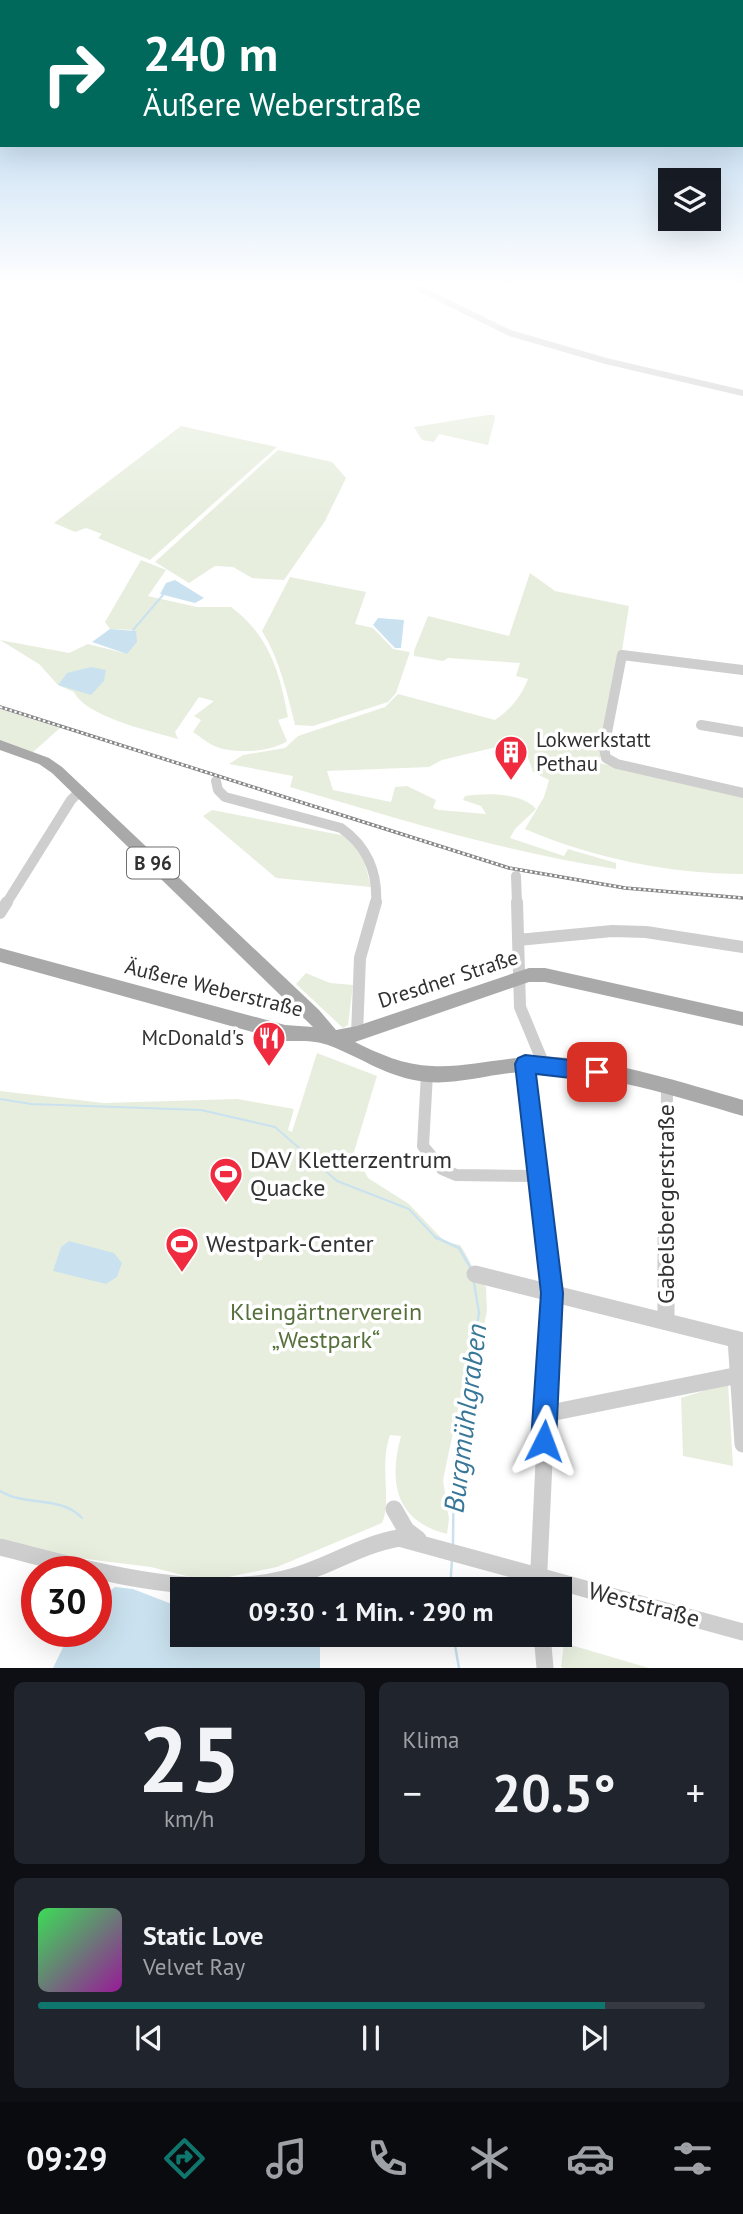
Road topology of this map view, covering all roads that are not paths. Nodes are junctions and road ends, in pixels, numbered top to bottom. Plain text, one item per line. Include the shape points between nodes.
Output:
1 (612, 362) edge
2 (743, 393) edge
3 (743, 670) edge
4 (701, 726) dead end
5 (743, 732) edge
6 (0, 745) edge
7 (216, 781) dead end
8 (80, 791) junction
9 (743, 793) edge
10 (516, 876) dead end
11 (0, 913) edge
12 (518, 940) junction
13 (743, 947) edge
14 (0, 955) edge
15 (520, 975) junction
16 (743, 1019) edge
17 (323, 1026) junction
18 (285, 1033) junction
19 (357, 1034) junction
20 (356, 1053) junction
21 (525, 1064) junction
22 (544, 1065) junction
23 (426, 1073) junction
24 (667, 1087) junction
25 (743, 1108) edge
26 (538, 1176) junction
27 (475, 1274) dead end
28 (552, 1293) junction
29 (666, 1321) junction
30 (740, 1340) edge
31 (739, 1375) junction
32 (545, 1414) junction
33 (743, 1444) edge
34 (394, 1508) dead end
35 (423, 1543) junction
36 (0, 1547) edge
37 (522, 1577) edge
38 (538, 1577) edge
39 (572, 1591) edge
40 (743, 1632) edge
41 (543, 1647) edge
42 (545, 1668) edge

1 - 2 street
3 - 9 street via 622,655 604,748 606,758 617,764
4 - 5 street
6 - 8 main road, B 96 via 44,761
7 - 19 street via 225,797 341,828 355,836 371,863 375,913 362,947
8 - 11 street
8 - 17 main road, B 96
10 - 12 street
12 - 13 street via 638,932
12 - 15 street
14 - 18 main road, Äußere Weberstraße
15 - 16 main road, Dresdner Straße via 545,975
15 - 19 main road, Dresdner Straße
15 - 22 street via 520,1007
17 - 18 main road, Äußere Weberstraße via 304,1035
17 - 19 main road, Dresdner Straße
17 - 20 main road, Äußere Weberstraße / B 96
18 - 20 main road
19 - 20 main road
20 - 23 main road, Äußere Weberstraße / B 96
21 - 22 main road, Äußere Weberstraße / B 96
21 - 23 main road, Äußere Weberstraße / B 96
21 - 26 street
22 - 24 main road, Äußere Weberstraße / B 96
23 - 26 street via 423,1146 442,1169 456,1175
24 - 25 main road, Äußere Weberstraße / B 96
24 - 29 street, Gabelsbergerstraße
26 - 28 street
27 - 28 street
28 - 29 street
28 - 32 street
29 - 30 street
30 - 31 street
31 - 32 street
31 - 33 street
32 - 38 street
34 - 35 street via 406,1530
35 - 36 street, Weststraße via 399,1538 374,1542 286,1579 228,1589 99,1572
35 - 37 street, Weststraße
39 - 40 street, Weststraße
41 - 42 street

